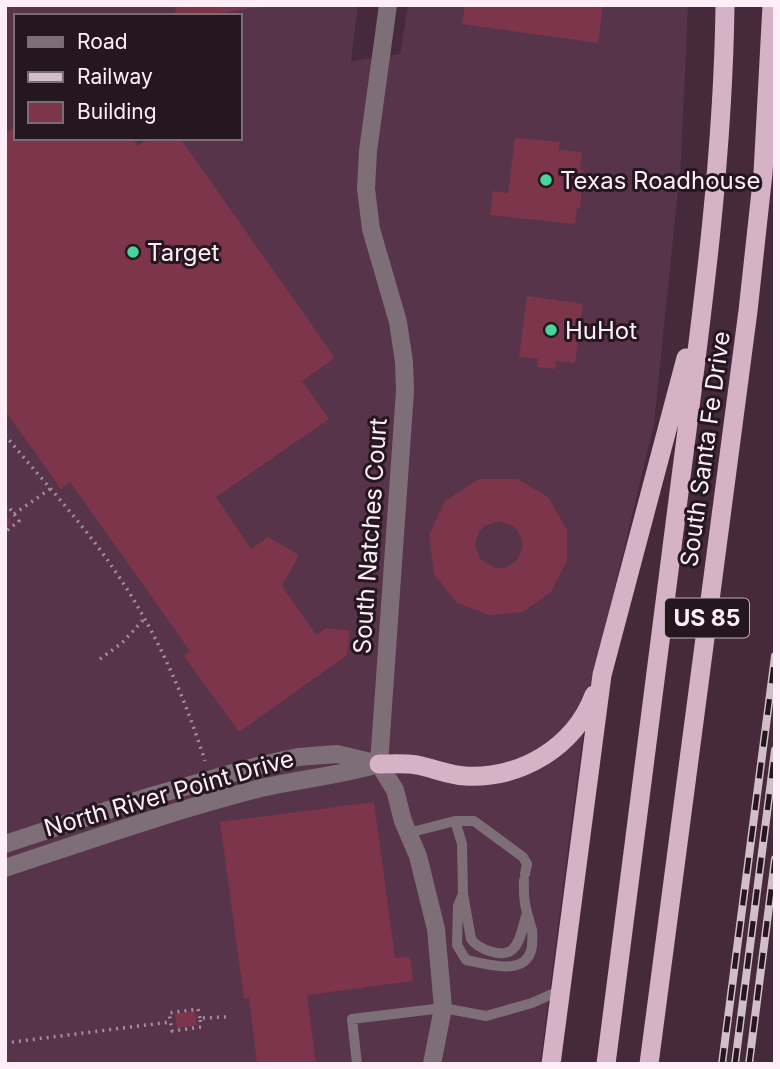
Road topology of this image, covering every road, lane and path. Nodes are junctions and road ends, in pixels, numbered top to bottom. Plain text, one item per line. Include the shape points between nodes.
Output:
1 (388, 5) edge
2 (725, 5) edge
3 (772, 5) edge
4 (775, 67) edge
5 (763, 173) junction
6 (705, 289) junction
7 (5, 435) edge
8 (50, 489) junction
9 (5, 508) edge
10 (14, 514) junction
11 (5, 531) edge
12 (145, 618) junction
13 (100, 659) dead end
14 (602, 675) junction
15 (205, 761) dead end
16 (379, 764) junction
17 (455, 821) junction
18 (408, 833) junction
19 (5, 844) edge
20 (5, 868) edge
21 (463, 894) junction
22 (526, 916) junction
23 (561, 990) junction
24 (443, 1008) junction
25 (227, 1017) dead end
26 (200, 1018) junction
27 (170, 1022) junction
28 (5, 1043) edge
29 (357, 1064) edge
30 (432, 1064) edge
31 (551, 1064) edge
32 (606, 1064) edge
33 (649, 1064) edge

1 - 16 street, South Natches Court via 366,189 371,229 398,322 405,390
2 - 6 highway, South Santa Fe Drive / US 85 via 721,134
3 - 5 highway, South Santa Fe Drive / US 85
4 - 5 highway
5 - 33 highway, South Santa Fe Drive / US 85
6 - 14 highway
6 - 32 highway, South Santa Fe Drive / US 85
7 - 8 path
8 - 10 path
8 - 12 path via 100,549
9 - 10 path
10 - 11 path via 19,521
12 - 13 path
12 - 15 path via 176,680
14 - 16 highway via 579,724 544,757 526,766 463,776 419,766
14 - 23 highway
16 - 18 street via 395,790
16 - 19 street, North River Point Drive via 337,754 298,757 145,798
16 - 20 street, North River Point Drive via 216,800
17 - 18 lane
17 - 21 lane via 462,844
17 - 22 lane via 474,821 523,857 527,864
18 - 24 street via 436,929
21 - 22 lane via 471,939 491,952 513,949
21 - 22 lane via 458,906 457,945 466,960 515,967 523,963 531,955 533,932
23 - 24 lane via 486,1016
23 - 31 highway
24 - 29 lane via 352,1019
24 - 30 street
25 - 26 path
26 - 27 path via 198,1009 169,1013
26 - 27 path via 201,1027 172,1031
27 - 28 path

